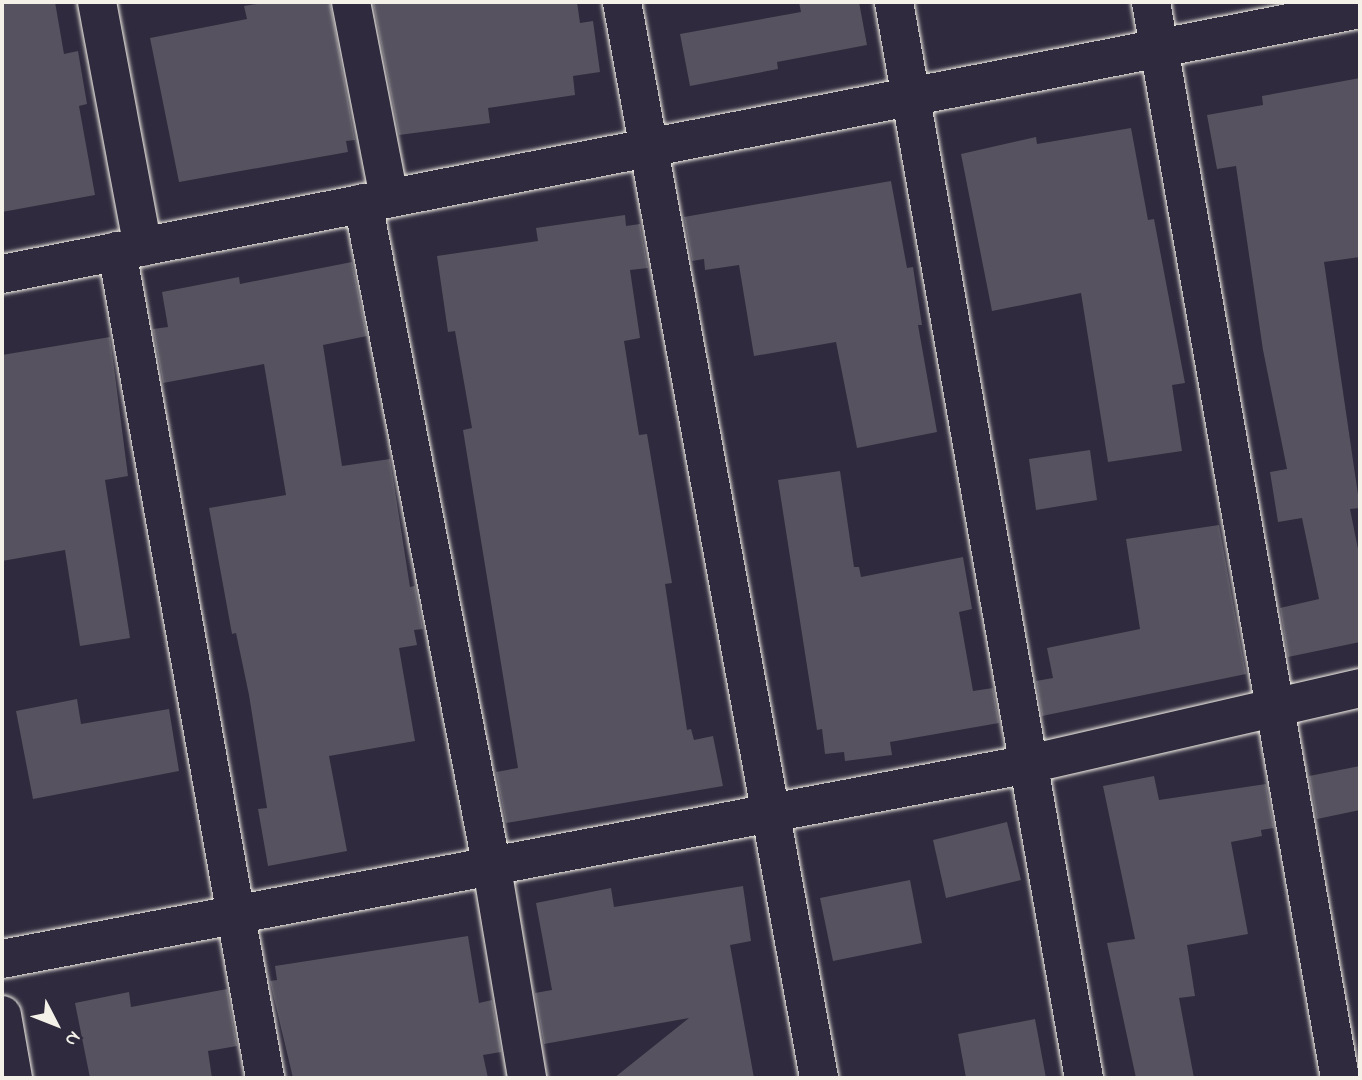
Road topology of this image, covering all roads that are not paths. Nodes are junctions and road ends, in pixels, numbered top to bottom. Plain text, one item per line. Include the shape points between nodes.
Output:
1 (97, 2) edge
2 (351, 2) edge
3 (622, 2) edge
4 (894, 2) edge
5 (1151, 2) edge
6 (1360, 9) edge
7 (1160, 48) junction
8 (911, 96) junction
9 (649, 148) junction
10 (376, 201) junction
11 (130, 249) junction
12 (2, 274) edge
13 (1360, 688) edge
14 (1273, 705) junction
15 (1029, 764) junction
16 (773, 813) junction
17 (492, 867) junction
18 (238, 916) junction
19 (2, 959) edge
20 (2, 1015) edge
21 (13, 1078) edge
22 (265, 1078) edge
23 (527, 1078) edge
24 (819, 1078) edge
25 (1084, 1078) edge
26 (1340, 1078) edge

1 - 11 street
2 - 10 street
3 - 9 street
4 - 8 street
5 - 7 street
6 - 7 street
7 - 8 street
7 - 14 street
8 - 9 street
8 - 15 street
9 - 10 street
9 - 16 street
10 - 11 street
10 - 17 street
11 - 12 street
11 - 18 street
13 - 14 street
14 - 15 street
14 - 26 street
15 - 16 street
15 - 25 street
16 - 17 street
16 - 24 street
17 - 18 street
17 - 23 street
18 - 19 street
18 - 22 street
20 - 21 street

